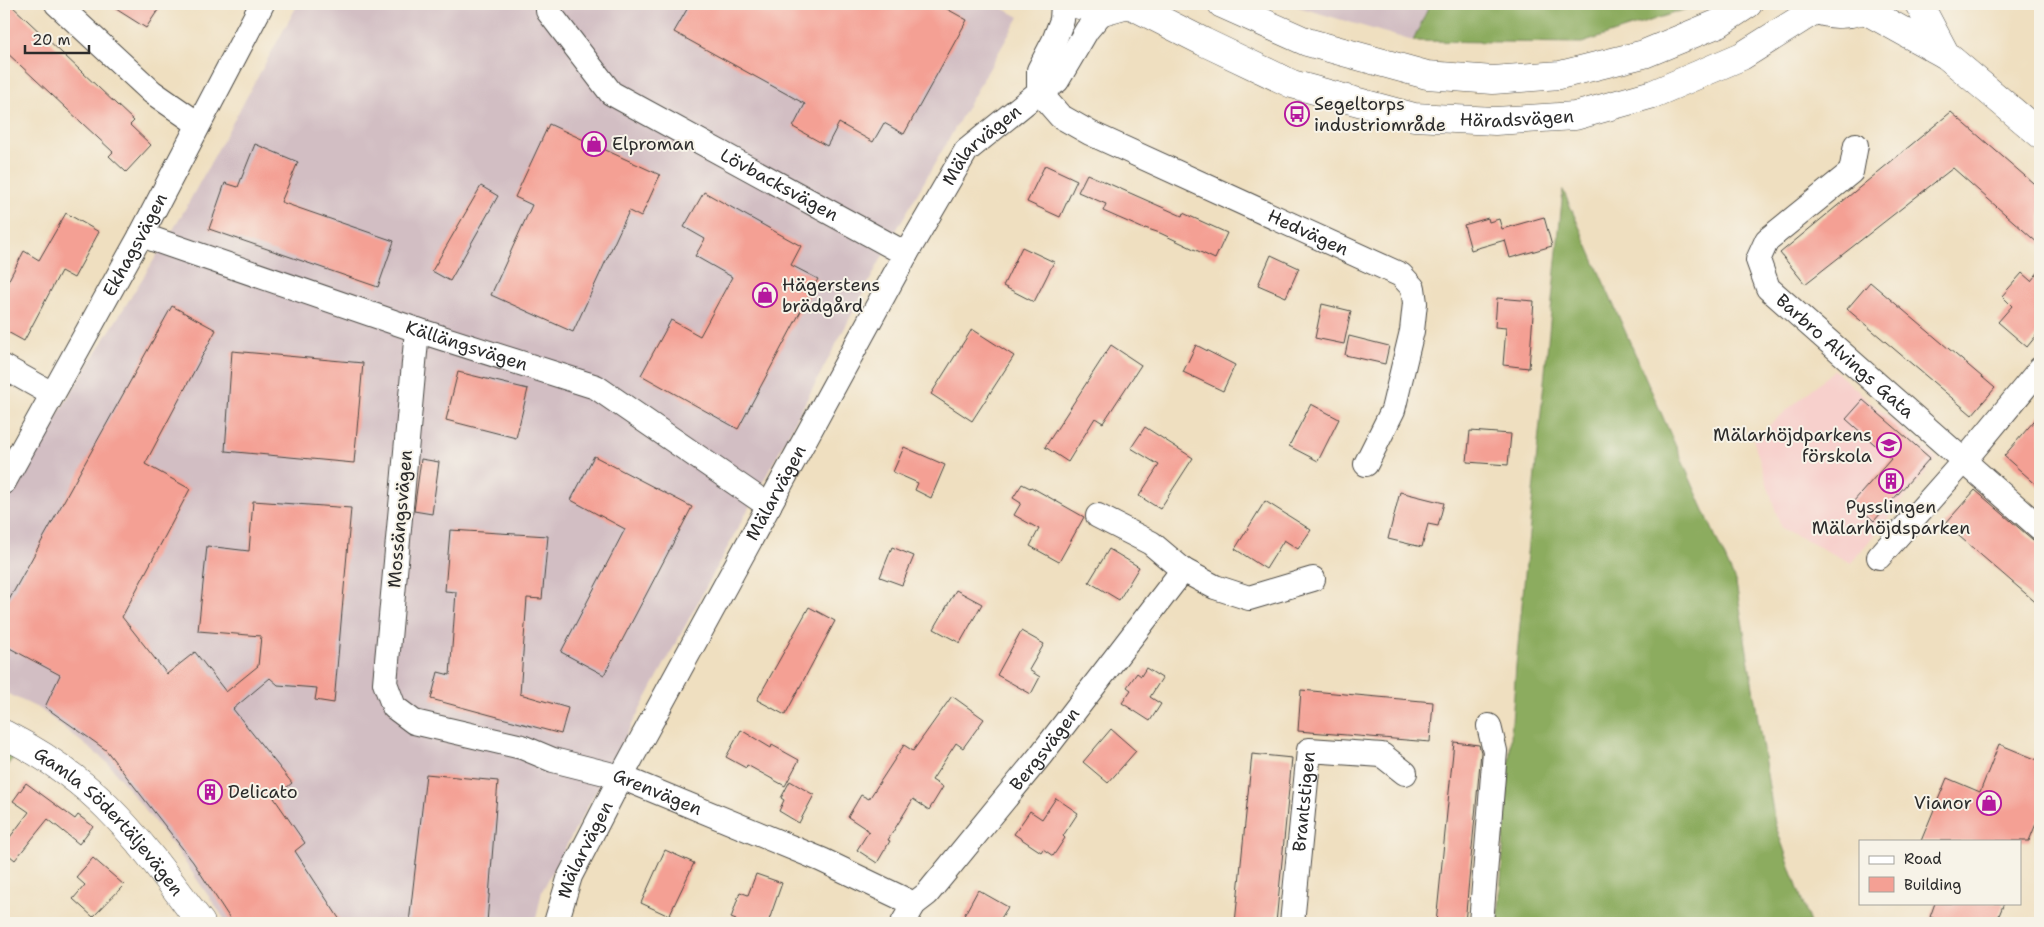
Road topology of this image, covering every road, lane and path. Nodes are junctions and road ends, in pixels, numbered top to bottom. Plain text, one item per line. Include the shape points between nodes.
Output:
1 (58, 4) edge
2 (262, 4) edge
3 (1063, 4) edge
4 (1075, 4) edge
5 (1222, 4) edge
6 (1748, 4) edge
7 (1919, 4) edge
8 (1120, 6) edge
9 (1811, 7) edge
10 (1870, 7) edge
11 (548, 11) dead end
12 (1946, 55) junction
13 (1039, 92) junction
14 (198, 124) junction
15 (2040, 134) edge
16 (1856, 145) dead end
17 (141, 235) junction
18 (906, 254) junction
19 (417, 330) junction
20 (4, 367) edge
21 (2040, 369) edge
22 (52, 394) junction
23 (1964, 460) junction
24 (1366, 464) dead end
25 (4, 482) edge
26 (768, 506) junction
27 (1098, 516) dead end
28 (2040, 528) edge
29 (1879, 557) dead end
30 (1183, 570) junction
31 (1313, 579) dead end
32 (394, 707) joint
33 (1489, 726) dead end
34 (4, 734) edge
35 (1405, 773) dead end
36 (621, 777) junction
37 (908, 914) edge
38 (201, 923) edge
39 (556, 923) edge
40 (1292, 923) edge
41 (1481, 923) edge

1 - 14 street via 152,92
2 - 14 street, Ekhagsvägen
3 - 13 street, Mälarvägen via 1059,27 1039,70
4 - 8 main road, Häradsvägen
5 - 6 main road via 1307,42 1427,75 1493,80 1560,75 1644,54 1719,23
7 - 12 main road
8 - 9 main road, Häradsvägen via 1292,84 1414,117 1495,121 1575,116 1653,94 1742,56
8 - 13 street, Mälarvägen via 1087,30 1057,81
9 - 10 main road via 1842,15
10 - 12 main road
11 - 18 street, Lövbacksvägen via 611,93
12 - 15 main road
13 - 18 street, Mälarvägen via 966,152
13 - 24 street, Hedvägen via 1060,116 1090,133 1401,275 1413,288 1412,331 1393,410
14 - 17 street, Ekhagsvägen
16 - 23 street, Barbro Alvings Gata via 1851,172 1767,240 1758,260 1768,288
17 - 19 street, Källängsvägen
17 - 22 street, Ekhagsvägen
18 - 26 street, Mälarvägen
19 - 26 street, Källängsvägen via 596,387
19 - 32 street, Mossängsvägen via 385,683
20 - 22 street
21 - 23 street
22 - 25 street, Ekhagsvägen
23 - 28 street, Barbro Alvings Gata
23 - 29 street
26 - 36 street, Mälarvägen
27 - 30 street via 1151,543
30 - 31 street via 1215,587 1249,598
30 - 37 street, Bergsvägen via 1040,756
32 - 36 street, Grenvägen via 414,722 522,747 554,760
33 - 41 street via 1495,751
34 - 38 main road, Gamla Södertäljevägen via 66,772 106,806 142,845
35 - 40 street, Brantstigen via 1382,755 1309,750
36 - 37 street, Grenvägen via 822,860
36 - 39 street, Mälarvägen via 570,876

